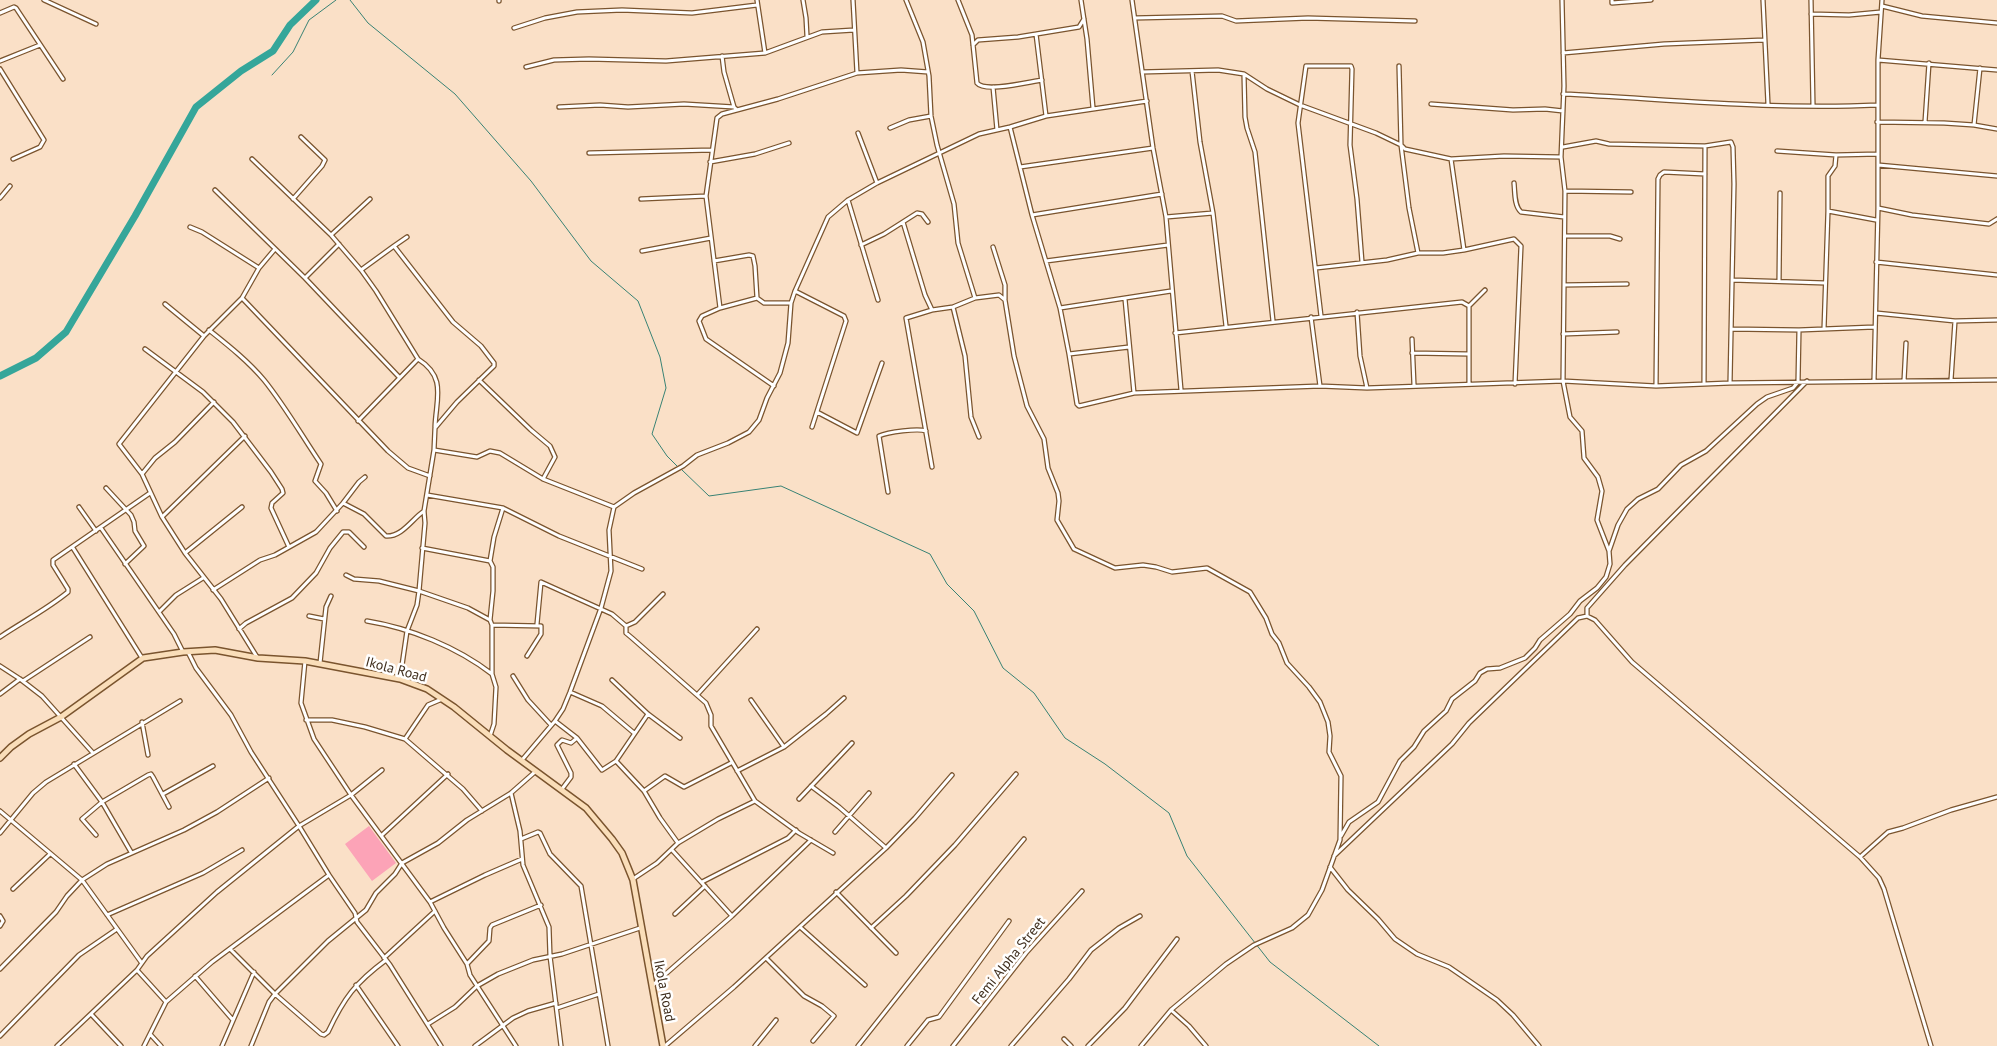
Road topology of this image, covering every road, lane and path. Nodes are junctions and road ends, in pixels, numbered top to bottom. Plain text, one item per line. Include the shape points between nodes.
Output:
1 (44, 0) edge
2 (757, 0) edge
3 (803, 0) edge
4 (853, 0) edge
5 (906, 0) edge
6 (958, 0) edge
7 (1082, 0) edge
8 (1132, 0) edge
9 (1562, 0) edge
10 (1612, 0) edge
11 (1651, 0) edge
12 (1763, 0) edge
13 (1811, 0) edge
14 (1882, 0) edge
15 (757, 5) junction
16 (1882, 6) junction
17 (1881, 12) junction
18 (0, 13) edge
19 (1812, 14) junction
20 (1135, 18) junction
21 (1084, 19) junction
22 (1415, 21) dead end
23 (1997, 23) edge
24 (96, 24) dead end
25 (1079, 27) junction
26 (514, 28) dead end
27 (854, 30) junction
28 (1086, 30) junction
29 (1036, 34) junction
30 (972, 35) junction
31 (807, 36) junction
32 (978, 40) junction
33 (1764, 40) junction
34 (40, 45) junction
35 (973, 45) junction
36 (765, 53) junction
37 (1563, 53) junction
38 (722, 56) junction
39 (1878, 60) junction
40 (0, 61) edge
41 (1929, 63) junction
42 (526, 66) dead end
43 (1400, 66) dead end
44 (1980, 68) junction
45 (0, 69) edge
46 (1997, 70) edge
47 (1192, 71) junction
48 (928, 72) junction
49 (1142, 72) junction
50 (857, 73) junction
51 (1244, 74) junction
52 (63, 79) dead end
53 (1042, 80) junction
54 (993, 87) junction
55 (1563, 94) junction
56 (1147, 101) junction
57 (1431, 104) dead end
58 (1768, 104) junction
59 (1877, 104) junction
60 (1300, 105) junction
61 (1813, 105) junction
62 (559, 107) dead end
63 (735, 108) junction
64 (1094, 108) junction
65 (1563, 111) junction
66 (931, 116) junction
67 (1046, 116) junction
68 (1877, 122) junction
69 (1925, 122) junction
70 (1350, 124) junction
71 (1974, 125) junction
72 (1010, 127) junction
73 (890, 128) dead end
74 (1997, 129) edge
75 (997, 130) junction
76 (858, 133) dead end
77 (301, 137) dead end
78 (789, 143) dead end
79 (937, 145) junction
80 (1401, 145) junction
81 (1705, 146) junction
82 (1563, 147) junction
83 (1153, 148) junction
84 (712, 150) junction
85 (1777, 151) dead end
86 (939, 152) junction
87 (589, 153) dead end
88 (1878, 154) junction
89 (934, 155) junction
90 (1836, 155) junction
91 (1561, 157) junction
92 (13, 159) dead end
93 (252, 159) dead end
94 (1451, 159) junction
95 (710, 162) junction
96 (1878, 165) junction
97 (1020, 167) junction
98 (1705, 174) junction
99 (1997, 176) edge
100 (877, 183) junction
101 (1514, 184) dead end
102 (10, 186) dead end
103 (215, 190) dead end
104 (1565, 191) junction
105 (1631, 192) dead end
106 (1780, 193) dead end
107 (1162, 194) junction
108 (706, 196) junction
109 (0, 198) edge
110 (293, 199) junction
111 (370, 199) dead end
112 (641, 199) dead end
113 (848, 200) junction
114 (1878, 208) junction
115 (1828, 211) junction
116 (1213, 213) junction
117 (1032, 214) junction
118 (1166, 217) junction
119 (1564, 218) junction
120 (1997, 219) edge
121 (1876, 220) junction
122 (903, 222) junction
123 (928, 222) dead end
124 (190, 227) dead end
125 (331, 235) junction
126 (1565, 236) junction
127 (407, 237) dead end
128 (711, 238) junction
129 (1620, 239) dead end
130 (339, 244) junction
131 (861, 245) junction
132 (1168, 245) junction
133 (394, 246) junction
134 (993, 247) dead end
135 (275, 249) junction
136 (1464, 250) junction
137 (642, 251) dead end
138 (1418, 253) junction
139 (714, 261) junction
140 (1046, 261) junction
141 (1362, 262) junction
142 (1876, 262) junction
143 (259, 268) junction
144 (1316, 268) junction
145 (362, 270) junction
146 (1997, 275) edge
147 (305, 278) junction
148 (1732, 280) junction
149 (1779, 282) junction
150 (1825, 283) junction
151 (1627, 284) dead end
152 (1564, 285) junction
153 (1486, 290) dead end
154 (795, 291) junction
155 (1171, 291) junction
156 (242, 298) junction
157 (757, 298) junction
158 (975, 298) junction
159 (1125, 299) junction
160 (878, 300) dead end
161 (1005, 300) junction
162 (791, 303) junction
163 (165, 304) dead end
164 (1469, 306) junction
165 (953, 307) junction
166 (720, 308) junction
167 (1060, 308) junction
168 (932, 310) junction
169 (1357, 312) junction
170 (1876, 313) junction
171 (1321, 316) junction
172 (1311, 317) junction
173 (1997, 320) edge
174 (1273, 321) junction
175 (1955, 321) junction
176 (1226, 326) junction
177 (1874, 327) junction
178 (1731, 329) junction
179 (1824, 329) junction
180 (209, 330) junction
181 (1799, 330) junction
182 (1175, 332) junction
183 (1617, 332) dead end
184 (1563, 334) junction
185 (204, 336) junction
186 (1412, 339) dead end
187 (1906, 343) dead end
188 (1129, 347) junction
189 (145, 349) dead end
190 (1412, 353) junction
191 (1070, 354) junction
192 (1468, 354) junction
193 (418, 358) junction
194 (882, 363) dead end
195 (177, 373) junction
196 (399, 377) junction
197 (479, 380) junction
198 (1874, 380) junction
199 (1997, 380) edge
200 (1563, 381) junction
201 (1904, 381) junction
202 (1951, 381) junction
203 (1798, 382) junction
204 (1808, 382) junction
205 (1469, 383) junction
206 (1704, 383) junction
207 (1730, 383) junction
208 (1515, 384) junction
209 (1414, 385) junction
210 (774, 386) junction
211 (1317, 386) junction
212 (1656, 386) junction
213 (1367, 388) junction
214 (1181, 390) junction
215 (1134, 393) junction
216 (214, 402) junction
217 (817, 412) junction
218 (358, 421) junction
219 (812, 427) dead end
220 (435, 428) junction
221 (926, 432) junction
222 (245, 436) junction
223 (979, 436) dead end
224 (434, 450) junction
225 (932, 468) dead end
226 (142, 474) junction
227 (430, 476) junction
228 (365, 477) dead end
229 (543, 479) junction
230 (106, 488) dead end
231 (888, 492) dead end
232 (150, 493) junction
233 (427, 495) junction
234 (343, 503) junction
235 (79, 507) dead end
236 (242, 507) dead end
237 (614, 507) junction
238 (503, 508) junction
239 (126, 511) junction
240 (337, 511) junction
241 (424, 511) junction
242 (162, 518) junction
243 (101, 528) junction
244 (96, 531) junction
245 (289, 547) junction
246 (364, 547) dead end
247 (73, 548) junction
248 (422, 548) junction
249 (1609, 551) junction
250 (185, 553) junction
251 (611, 558) junction
252 (490, 561) junction
253 (125, 564) junction
254 (642, 569) dead end
255 (346, 575) dead end
256 (203, 578) junction
257 (213, 590) junction
258 (419, 591) junction
259 (663, 594) dead end
260 (332, 596) dead end
261 (600, 608) junction
262 (159, 612) junction
263 (309, 616) dead end
264 (1587, 616) junction
265 (324, 619) junction
266 (490, 620) junction
267 (367, 621) dead end
268 (537, 624) junction
269 (492, 625) junction
270 (626, 626) junction
271 (239, 629) junction
272 (757, 629) dead end
273 (407, 631) junction
274 (0, 637) edge
275 (90, 637) dead end
276 (186, 652) junction
277 (527, 656) dead end
278 (143, 658) junction
279 (258, 658) junction
280 (304, 661) junction
281 (320, 663) junction
282 (0, 666) edge
283 (492, 674) junction
284 (513, 676) dead end
285 (400, 679) junction
286 (22, 680) junction
287 (612, 680) dead end
288 (570, 692) junction
289 (0, 694) edge
290 (697, 695) junction
291 (443, 698) junction
292 (844, 698) dead end
293 (751, 700) dead end
294 (180, 701) dead end
295 (648, 714) junction
296 (61, 717) junction
297 (306, 720) junction
298 (555, 721) junction
299 (142, 722) junction
300 (551, 725) junction
301 (634, 733) junction
302 (490, 736) junction
303 (577, 738) junction
304 (680, 738) dead end
305 (405, 739) junction
306 (852, 743) dead end
307 (784, 747) junction
308 (92, 753) junction
309 (148, 755) dead end
310 (0, 758) edge
311 (521, 760) junction
312 (616, 761) junction
313 (731, 762) junction
314 (74, 764) junction
315 (213, 766) dead end
316 (382, 770) dead end
317 (536, 771) junction
318 (737, 771) junction
319 (448, 774) junction
320 (1016, 774) dead end
321 (952, 775) dead end
322 (269, 778) junction
323 (811, 786) junction
324 (561, 790) junction
325 (644, 791) junction
326 (511, 793) junction
327 (869, 793) dead end
328 (163, 794) junction
329 (351, 796) junction
330 (1997, 797) edge
331 (799, 799) dead end
332 (755, 801) junction
333 (102, 802) junction
334 (169, 807) dead end
335 (0, 811) edge
336 (482, 811) junction
337 (847, 816) junction
338 (11, 821) junction
339 (299, 826) junction
340 (796, 830) junction
341 (835, 832) dead end
342 (0, 833) edge
343 (96, 835) dead end
344 (382, 835) junction
345 (520, 839) junction
346 (1024, 839) dead end
347 (811, 840) junction
348 (1340, 840) junction
349 (678, 843) junction
350 (886, 848) junction
351 (242, 850) dead end
352 (672, 850) junction
353 (131, 852) junction
354 (833, 853) dead end
355 (50, 854) junction
356 (1860, 857) junction
357 (1333, 858) junction
358 (522, 859) junction
359 (402, 863) junction
360 (1329, 866) junction
361 (328, 875) junction
362 (82, 880) junction
363 (632, 880) junction
364 (702, 882) junction
365 (705, 886) junction
366 (13, 889) dead end
367 (1082, 891) dead end
368 (836, 892) junction
369 (430, 902) junction
370 (541, 905) junction
371 (435, 911) junction
372 (675, 914) dead end
373 (108, 915) junction
374 (0, 916) edge
375 (732, 916) junction
376 (1140, 916) dead end
377 (357, 917) junction
378 (1009, 921) dead end
379 (0, 926) edge
380 (800, 927) junction
381 (640, 928) junction
382 (871, 928) junction
383 (117, 929) junction
384 (1177, 939) dead end
385 (589, 944) junction
386 (231, 950) junction
387 (896, 953) dead end
388 (550, 956) junction
389 (766, 958) junction
390 (385, 959) junction
391 (141, 962) junction
392 (467, 964) junction
393 (0, 969) edge
394 (137, 970) junction
395 (254, 972) junction
396 (195, 976) junction
397 (356, 985) junction
398 (652, 985) junction
399 (865, 985) dead end
400 (477, 986) junction
401 (275, 994) junction
402 (599, 994) junction
403 (166, 1002) junction
404 (556, 1004) junction
405 (557, 1008) junction
406 (1171, 1010) junction
407 (91, 1014) junction
408 (232, 1019) junction
409 (776, 1020) dead end
410 (428, 1024) junction
411 (502, 1026) junction
412 (150, 1034) junction
413 (0, 1036) edge
414 (1064, 1039) dead end
415 (813, 1040) dead end
416 (58, 1046) edge
417 (121, 1046) edge
418 (144, 1046) edge
419 (161, 1046) edge
420 (222, 1046) edge
421 (251, 1046) edge
422 (398, 1046) edge
423 (441, 1046) edge
424 (475, 1046) edge
425 (516, 1046) edge
426 (562, 1046) edge
427 (608, 1046) edge
428 (664, 1046) edge
429 (755, 1046) edge
430 (858, 1046) edge
431 (907, 1046) edge
432 (953, 1046) edge
433 (1011, 1046) edge
434 (1072, 1046) edge
435 (1088, 1046) edge
436 (1141, 1046) edge
437 (1206, 1046) edge
438 (1539, 1046) edge
439 (1931, 1046) edge

1 - 24 street
2 - 15 street
3 - 31 street
4 - 27 street
5 - 48 street via 923,42
6 - 30 street
7 - 21 street
8 - 20 street
9 - 37 street
10 - 11 street via 1612,3
12 - 33 street
13 - 19 street
14 - 16 street
15 - 26 street via 692,13 577,12
15 - 36 street
16 - 17 street
16 - 23 street via 1922,16
17 - 19 street
17 - 39 street
18 - 34 street via 16,8
19 - 61 street
20 - 22 street via 1222,16 1236,21 1308,18
20 - 49 street
21 - 25 street
21 - 28 street
25 - 28 street
25 - 29 street
27 - 31 street via 832,30
27 - 50 street
28 - 64 street
29 - 32 street
29 - 53 street
30 - 32 street
30 - 35 street
31 - 36 street
32 - 35 street
33 - 37 street
33 - 58 street
34 - 40 street
34 - 52 street
35 - 54 street via 977,82 981,87
36 - 38 street
37 - 55 street
38 - 42 street via 666,61 563,60
38 - 63 street
39 - 41 street
39 - 59 street
41 - 44 street
41 - 69 street
43 - 80 street
44 - 46 street
44 - 71 street
45 - 92 street via 44,140 40,147
47 - 49 street
47 - 51 street
47 - 116 street
48 - 50 street
48 - 66 street
49 - 56 street
50 - 63 street via 778,99
51 - 60 street
51 - 174 street via 1245,117 1256,152
53 - 54 street
53 - 67 street
54 - 75 street
55 - 58 street
55 - 65 street
56 - 64 street
56 - 83 street
57 - 65 street
58 - 61 street
59 - 61 street
59 - 68 street
60 - 70 street
60 - 70 street via 1306,66 1351,66
60 - 144 street via 1298,123
62 - 63 street via 684,104
63 - 84 street via 717,118
64 - 67 street
65 - 82 street
66 - 73 street via 908,120
66 - 79 street
67 - 72 street
68 - 69 street
68 - 88 street
69 - 71 street
70 - 80 street
70 - 141 street
71 - 74 street
72 - 75 street
72 - 97 street
75 - 86 street via 979,134
76 - 100 street
77 - 110 street via 325,160
78 - 95 street via 755,154
79 - 86 street
79 - 89 street
80 - 94 street
80 - 138 street
81 - 82 street via 1596,141
81 - 98 street
81 - 148 street via 1731,142 1732,145
82 - 91 street
83 - 97 street
83 - 107 street
84 - 87 street
84 - 95 street
85 - 90 street
86 - 89 street
86 - 158 street via 954,204 958,242
88 - 90 street
88 - 96 street
89 - 100 street
90 - 115 street via 1835,166 1828,176
91 - 94 street
91 - 104 street
93 - 110 street
94 - 136 street
95 - 108 street
96 - 99 street
96 - 114 street
97 - 117 street
98 - 206 street
98 - 212 street via 1664,172 1658,179
100 - 113 street
101 - 119 street via 1516,204 1521,212
102 - 109 street
103 - 135 street
104 - 105 street
104 - 119 street
106 - 149 street
107 - 117 street
107 - 118 street
108 - 112 street
108 - 128 street
110 - 125 street
111 - 125 street
113 - 131 street
113 - 154 street via 828,217
114 - 120 street via 1989,224
114 - 121 street
115 - 121 street
115 - 150 street
116 - 118 street
116 - 176 street
117 - 140 street
118 - 132 street
119 - 126 street
121 - 142 street
122 - 123 street via 919,213
122 - 131 street
122 - 168 street
124 - 143 street
125 - 130 street
126 - 129 street
126 - 152 street
127 - 133 street
128 - 137 street
128 - 139 street
130 - 145 street
130 - 147 street
131 - 160 street
132 - 140 street
132 - 155 street
133 - 145 street
133 - 197 street via 453,322 492,360 494,366
134 - 161 street via 1005,285
135 - 143 street
135 - 147 street
136 - 138 street
136 - 208 street via 1514,239 1521,246
138 - 141 street
139 - 157 street via 753,256
139 - 166 street
140 - 167 street
141 - 144 street
142 - 146 street
142 - 170 street
143 - 156 street
144 - 171 street
145 - 193 street
147 - 196 street
148 - 149 street
148 - 178 street
149 - 150 street
150 - 179 street
151 - 152 street
152 - 184 street
153 - 164 street
154 - 162 street
154 - 217 street via 846,318
155 - 159 street
155 - 182 street
156 - 180 street
156 - 218 street
157 - 162 street via 764,303
157 - 166 street
158 - 161 street via 999,295
158 - 165 street
159 - 167 street
159 - 188 street
161 - 348 street via 1014,356 1027,406 1044,439 1048,468 1058,493 1056,514 1060,527 1074,549 1115,568 1144,566 1172,572 1207,568 1250,592 1286,662 1316,696 1328,722 1329,752 1341,776
162 - 210 street via 788,344
163 - 185 street
164 - 169 street via 1462,302
164 - 192 street
165 - 168 street
165 - 223 street via 964,356 971,417
166 - 210 street via 700,318 706,338
167 - 191 street
168 - 221 street via 906,318
169 - 171 street
169 - 213 street via 1360,356
170 - 175 street
170 - 177 street
171 - 172 street
172 - 174 street
172 - 211 street
173 - 175 street
174 - 176 street
175 - 202 street
176 - 182 street
177 - 179 street
177 - 198 street
178 - 181 street
178 - 207 street
179 - 181 street
180 - 185 street
180 - 240 street via 240,355 283,406 321,464 315,481
181 - 203 street
182 - 214 street
183 - 184 street
184 - 200 street
185 - 195 street
186 - 190 street
187 - 201 street
188 - 191 street
188 - 215 street
189 - 195 street
190 - 192 street
190 - 209 street
191 - 215 street via 1078,406
192 - 205 street
193 - 196 street
193 - 220 street via 427,366 438,386
194 - 217 street via 857,433
195 - 216 street
195 - 226 street via 119,442
196 - 218 street
197 - 220 street
197 - 229 street via 550,446 555,457
198 - 201 street
198 - 204 street
199 - 202 street
200 - 208 street
200 - 212 street
200 - 249 street via 1570,417 1582,430 1584,458 1598,477 1602,491 1597,520
201 - 202 street
203 - 204 street
203 - 207 street
203 - 249 street via 1793,388 1757,404 1706,451 1681,465 1658,489 1638,499 1627,509 1618,525
204 - 264 street via 1625,565 1587,608
205 - 208 street
205 - 209 street
206 - 207 street
206 - 212 street
209 - 213 street
210 - 237 street via 759,420 749,432 697,455
211 - 213 street
211 - 214 street
214 - 215 street
216 - 222 street
216 - 226 street
217 - 219 street
218 - 227 street via 408,468
220 - 224 street
221 - 225 street
221 - 231 street via 915,430 879,436
222 - 242 street
222 - 245 street via 282,489 272,508
224 - 227 street
224 - 229 street via 477,458 490,452 500,453
226 - 232 street
227 - 233 street
228 - 234 street
229 - 237 street
230 - 239 street
232 - 239 street
232 - 242 street
233 - 238 street
233 - 241 street
234 - 240 street
234 - 241 street via 364,514 386,536 393,537
235 - 244 street
236 - 250 street
237 - 251 street via 609,530
238 - 251 street
238 - 252 street
239 - 243 street
239 - 253 street via 131,515 144,546
240 - 245 street via 316,532
241 - 248 street
242 - 250 street
243 - 244 street
243 - 253 street
244 - 247 street
245 - 257 street via 260,560
246 - 271 street via 349,532 343,532 316,573 292,598
247 - 274 street via 52,562 68,592
247 - 278 street
248 - 252 street
248 - 258 street
249 - 348 street via 1606,577 1597,588 1580,600 1525,658 1500,668 1487,669 1452,699 1446,711 1424,731 1400,761 1378,802 1349,822
250 - 256 street
251 - 254 street
251 - 261 street via 611,572
252 - 266 street via 493,567
253 - 262 street
255 - 258 street
256 - 257 street
256 - 262 street
257 - 271 street
258 - 266 street via 468,608
258 - 273 street
259 - 270 street via 635,622
260 - 265 street
261 - 268 street via 541,582
261 - 270 street
261 - 288 street
262 - 276 street
263 - 265 street
264 - 356 street via 1595,620 1632,662
264 - 357 street via 1578,618
265 - 281 street
266 - 269 street
267 - 273 street
268 - 269 street
268 - 277 street via 542,629 541,634
269 - 283 street
270 - 290 street via 626,633
271 - 279 street
272 - 290 street
273 - 283 street via 453,650
273 - 285 street
275 - 286 street
276 - 278 street, Ikola Road
276 - 279 street, Ikola Road via 215,650
276 - 322 street via 223,702
278 - 296 street, Ikola Road
279 - 280 street, Ikola Road
280 - 281 street, Ikola Road
280 - 297 street via 300,695
281 - 285 street, Ikola Road
282 - 286 street
283 - 302 street via 496,687 494,724
284 - 300 street via 528,700
285 - 291 street, Ikola Road
286 - 289 street
286 - 296 street
287 - 295 street
288 - 298 street
288 - 301 street via 602,706
290 - 313 street via 709,709 711,726
291 - 302 street, Ikola Road
291 - 305 street via 428,705
292 - 307 street
293 - 307 street
294 - 299 street
295 - 301 street
295 - 304 street
296 - 308 street
296 - 310 street, Ikola Road via 29,734
297 - 305 street via 332,720 365,726
297 - 329 street via 314,739
298 - 300 street
298 - 303 street
299 - 308 street
299 - 309 street
300 - 311 street
301 - 312 street
302 - 311 street, Ikola Road
303 - 312 street via 602,770
303 - 324 street via 570,743 562,740 556,745 571,773
305 - 319 street
306 - 323 street
307 - 318 street
308 - 314 street
311 - 317 street, Ikola Road
312 - 325 street
313 - 318 street
313 - 325 street via 684,787 664,776
314 - 333 street
314 - 338 street via 33,793
315 - 328 street
316 - 329 street
317 - 324 street, Ikola Road
317 - 326 street
318 - 332 street
319 - 336 street
319 - 344 street
320 - 382 street via 956,845
321 - 350 street
322 - 339 street
322 - 353 street via 202,821
323 - 331 street
323 - 337 street
324 - 363 street, Ikola Road via 586,808 604,827 622,853
325 - 349 street
326 - 336 street
326 - 345 street
327 - 337 street
328 - 333 street via 151,774
328 - 334 street
329 - 339 street
329 - 344 street
330 - 356 street via 1888,832
332 - 340 street
332 - 349 street
333 - 343 street via 82,820
333 - 353 street
335 - 338 street
336 - 359 street via 438,843
337 - 341 street
337 - 350 street
338 - 342 street
338 - 355 street
339 - 361 street
339 - 391 street via 217,892
340 - 347 street
340 - 364 street via 788,838
344 - 359 street
345 - 358 street
345 - 385 street via 540,833 550,854 581,886
346 - 430 street
347 - 354 street
347 - 375 street
348 - 357 street
349 - 352 street
350 - 368 street
351 - 373 street via 203,872
352 - 363 street
352 - 364 street
353 - 362 street
355 - 362 street
355 - 366 street
356 - 439 street via 1879,878 1884,889
357 - 360 street
358 - 369 street
358 - 370 street
359 - 369 street
359 - 377 street
360 - 406 street via 1322,890 1308,915 1292,928 1254,945 1226,964
360 - 438 street via 1395,939 1417,954 1449,967 1497,1000
361 - 377 street
361 - 386 street
362 - 373 street
362 - 393 street via 56,912
363 - 381 street, Ikola Road
364 - 365 street
365 - 372 street
365 - 375 street
367 - 432 street, Femi Alpha Street via 1026,953
368 - 380 street
368 - 382 street
369 - 371 street
370 - 388 street via 549,927
370 - 392 street via 492,925 490,941
371 - 390 street
371 - 392 street
373 - 383 street
374 - 379 street via 3,921
375 - 398 street
376 - 433 street via 1091,950
377 - 390 street via 357,922
377 - 401 street
378 - 431 street via 939,1017 928,1020
380 - 389 street
380 - 399 street
381 - 385 street
381 - 398 street, Ikola Road
382 - 387 street
383 - 391 street
383 - 413 street via 79,955
384 - 435 street via 1125,1008
385 - 388 street
385 - 402 street
386 - 395 street
386 - 396 street
388 - 400 street via 532,960
388 - 404 street
389 - 415 street via 804,996 834,1016
389 - 428 street
390 - 397 street
390 - 410 street
391 - 394 street
392 - 400 street
394 - 403 street
394 - 407 street
395 - 401 street
395 - 408 street
396 - 403 street
396 - 408 street
397 - 401 street via 324,1035
397 - 422 street
398 - 428 street, Ikola Road
400 - 410 street via 455,1007
400 - 411 street
401 - 421 street
402 - 405 street
402 - 427 street
403 - 412 street
404 - 405 street
404 - 411 street via 528,1011
405 - 426 street
406 - 436 street
406 - 437 street
407 - 416 street
407 - 417 street
408 - 420 street
409 - 429 street
410 - 423 street
411 - 424 street
411 - 425 street
412 - 418 street
412 - 419 street
414 - 434 street

